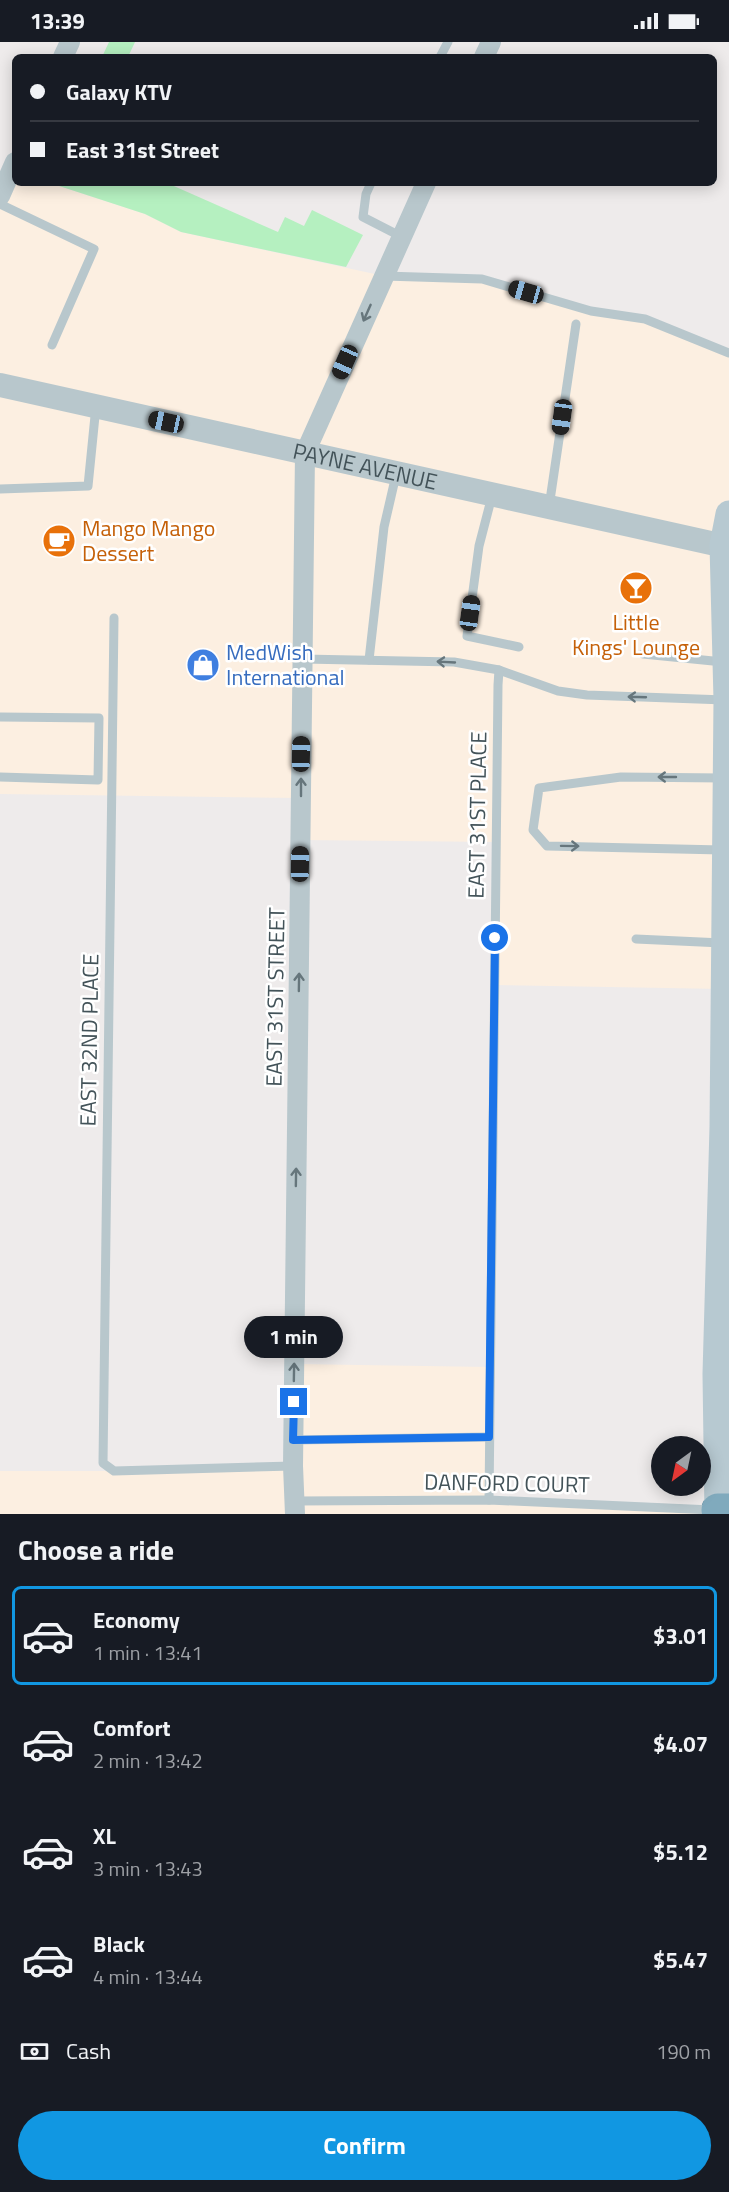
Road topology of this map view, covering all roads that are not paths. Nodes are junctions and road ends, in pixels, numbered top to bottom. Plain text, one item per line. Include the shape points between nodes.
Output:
1 (12, 169) edge
2 (370, 186) edge
3 (425, 186) edge
4 (0, 196) edge
5 (0, 204) edge
6 (402, 237) junction
7 (384, 276) junction
8 (576, 324) dead end
9 (52, 345) dead end
10 (729, 353) edge
11 (0, 385) edge
12 (96, 406) junction
13 (305, 453) junction
14 (397, 473) junction
15 (0, 489) edge
16 (493, 494) junction
17 (549, 507) junction
18 (729, 514) edge
19 (726, 546) edge
20 (114, 618) dead end
21 (727, 632) edge
22 (519, 647) dead end
23 (644, 654) dead end
24 (303, 658) junction
25 (369, 660) junction
26 (726, 662) junction
27 (499, 670) junction
28 (727, 700) junction
29 (0, 717) edge
30 (0, 777) edge
31 (726, 778) junction
32 (726, 850) junction
33 (636, 939) dead end
34 (725, 943) junction
35 (727, 1028) edge
36 (724, 1250) edge
37 (723, 1322) edge
38 (722, 1374) edge
39 (489, 1437) junction
40 (293, 1440) junction
41 (293, 1466) junction
42 (489, 1500) junction
43 (295, 1508) edge
44 (641, 1510) edge
45 (722, 1511) edge

1 - 4 street
2 - 6 lane via 363,217
3 - 6 street, EAST 31ST STREET
5 - 9 lane via 94,249
6 - 7 street, EAST 31ST STREET
7 - 10 lane via 482,279 591,311 645,319
7 -> 13 street, EAST 31ST STREET
8 - 17 lane
11 - 12 street, PAYNE AVENUE
12 - 13 street, PAYNE AVENUE
12 - 15 lane via 88,486
13 - 14 street, PAYNE AVENUE
13 - 24 street, EAST 31ST STREET
14 - 16 street, PAYNE AVENUE
14 - 25 lane via 384,527
16 - 17 street, PAYNE AVENUE
16 - 22 lane via 479,546 467,636
17 - 19 street, PAYNE AVENUE
18 - 19 main road
19 - 21 main road
20 - 41 lane, EAST 32ND PLACE via 103,1463 114,1471
21 - 26 main road
23 - 26 lane
24 - 25 lane
40 -> 24 street, EAST 31ST STREET
27 -> 25 lane via 454,662
26 - 28 main road
28 -> 27 lane via 558,691
27 - 39 lane, EAST 31ST PLACE
28 - 31 main road
29 - 30 lane via 99,718 98,780
31 - 32 main road
31 -> 32 lane via 621,777 539,788 533,830 547,846
32 - 34 main road
33 - 34 lane
34 - 35 main road
35 - 36 main road
36 - 37 main road
37 - 38 main road
38 - 45 main road
39 - 40 lane
39 - 42 lane, EAST 31ST PLACE
40 - 41 street, EAST 31ST STREET
41 - 43 street, EAST 31ST STREET
42 - 43 lane, DANFORD COURT
42 - 44 lane, DANFORD COURT
44 - 45 lane, DANFORD COURT

